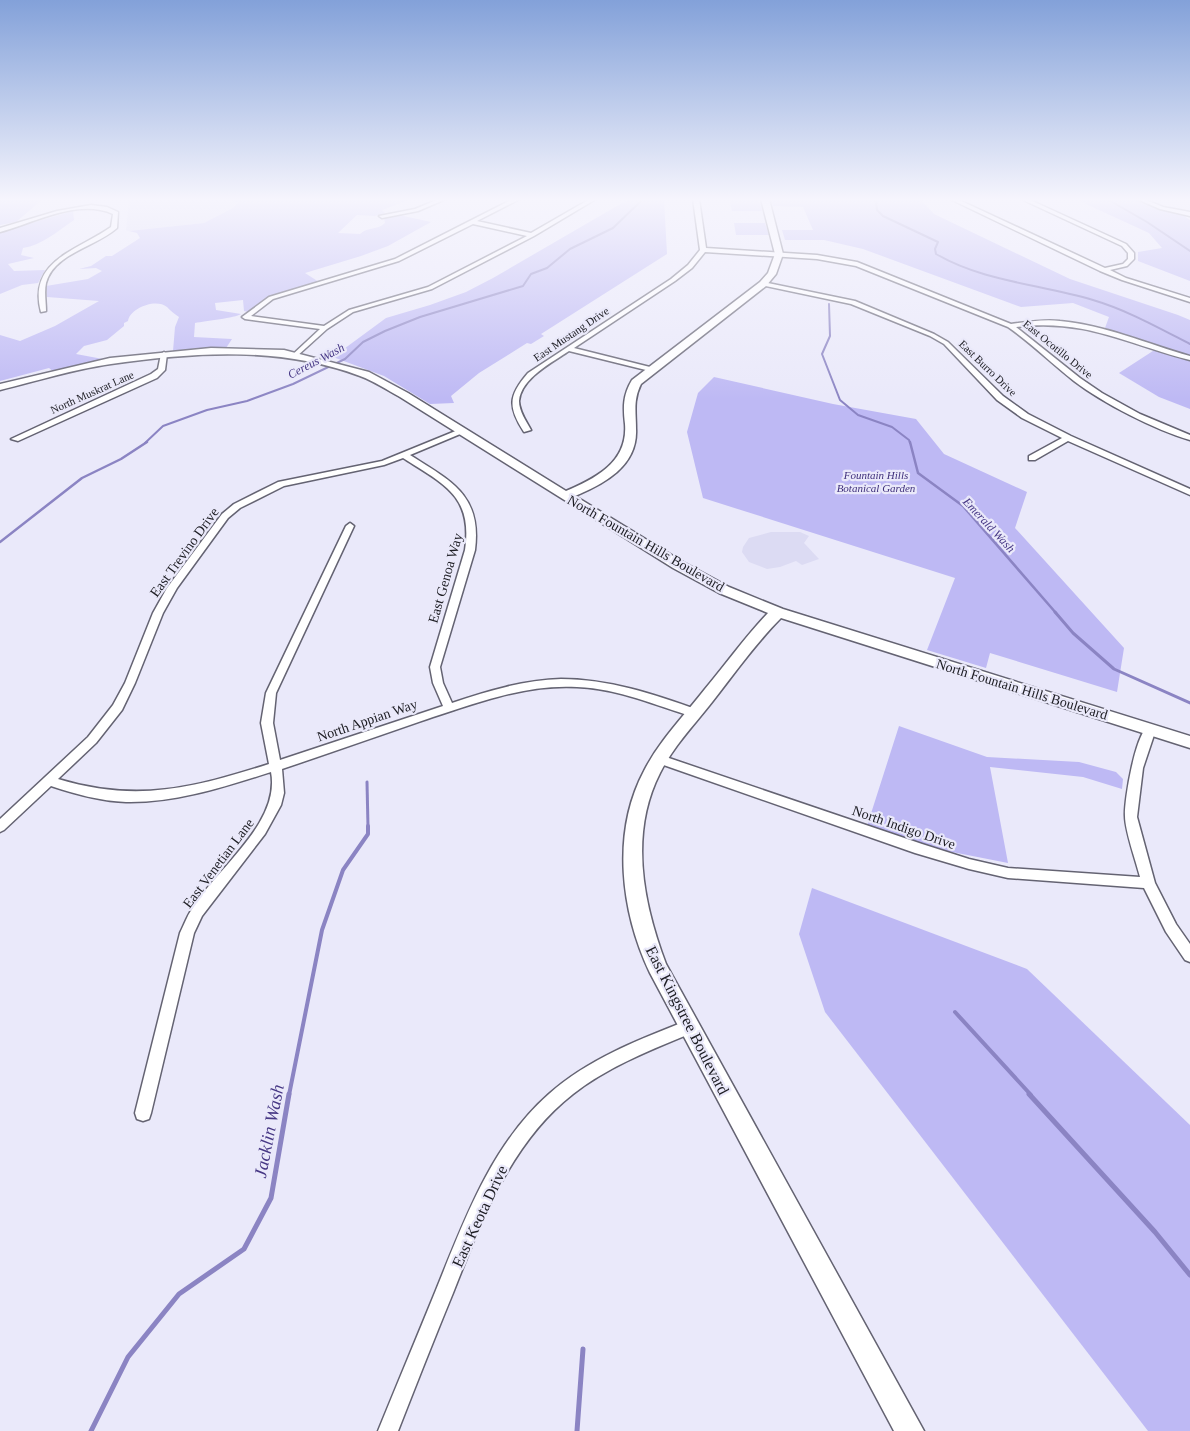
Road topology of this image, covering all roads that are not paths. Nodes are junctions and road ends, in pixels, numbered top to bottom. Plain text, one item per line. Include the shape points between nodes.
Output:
1 (55, 266) edge
2 (380, 266) edge
3 (473, 266) edge
4 (691, 266) edge
5 (775, 266) edge
6 (860, 266) edge
7 (1093, 266) edge
8 (1118, 266) edge
9 (1102, 270) junction
10 (762, 284) junction
11 (1190, 300) edge
12 (43, 311) dead end
13 (1010, 326) junction
14 (325, 328) junction
15 (569, 349) junction
16 (294, 356) junction
17 (164, 357) junction
18 (1190, 358) edge
19 (650, 370) junction
20 (0, 387) edge
21 (0, 394) edge
22 (526, 430) dead end
23 (461, 432) junction
24 (1068, 438) junction
25 (1190, 438) edge
26 (15, 439) dead end
27 (404, 455) junction
28 (1032, 458) dead end
29 (1190, 492) edge
30 (565, 496) junction
31 (350, 526) dead end
32 (778, 612) junction
33 (449, 708) junction
34 (694, 713) junction
35 (1150, 729) junction
36 (1190, 742) edge
37 (660, 759) junction
38 (276, 766) junction
39 (48, 781) junction
40 (0, 827) edge
41 (1148, 882) junction
42 (1190, 956) edge
43 (689, 1027) junction
44 (143, 1113) dead end
45 (388, 1431) edge
46 (910, 1431) edge

1 - 12 street via 43,283
2 - 14 street via 271,298 245,317
3 - 14 street via 430,288 351,310
4 - 15 street, East Mustang Drive
5 - 10 street
6 - 13 street, East Ocotillo Drive
7 - 9 street
8 - 9 street
9 - 11 street
10 - 19 street
10 - 24 street, East Burro Drive via 853,302 946,342 1000,398
13 - 18 street via 1032,322 1076,323
13 - 25 street, East Ocotillo Drive via 1101,396
14 - 16 street
15 - 19 street
15 - 22 street, East Mustang Drive via 530,375 518,391 516,408
16 - 17 street, North Fountain Hills Boulevard
16 - 23 street, North Fountain Hills Boulevard via 365,374
17 - 20 street, North Fountain Hills Boulevard via 110,361
17 - 21 street, North Fountain Hills Boulevard
17 - 26 street, North Muskrat Lane via 161,370 154,376
19 - 30 street via 636,382 630,393 630,442 623,458 605,477
23 - 27 street, East Trevino Drive
23 - 30 street, North Fountain Hills Boulevard
24 - 28 street
24 - 29 street, East Burro Drive
27 - 33 street, East Genoa Way via 456,491 472,519 470,550 435,667
27 - 39 street, East Trevino Drive via 384,463 281,484 237,506 225,516 172,588 118,707 92,740
30 - 32 main road, North Fountain Hills Boulevard via 705,581
31 - 38 street, East Venetian Lane via 271,692 267,723
32 - 34 street, East Kingstree Boulevard
32 - 35 street, North Fountain Hills Boulevard
33 - 34 street, North Appian Way via 513,689 558,683 634,692
33 - 38 street, North Appian Way
34 - 37 street, East Kingstree Boulevard
35 - 36 street, North Fountain Hills Boulevard
35 - 41 street via 1137,768 1131,817
37 - 41 street, North Indigo Drive via 969,864 1008,873
37 - 43 street, East Kingstree Boulevard via 646,785 635,825 633,880 637,905 657,967
38 - 39 street, North Appian Way via 220,784 157,796 102,795
38 - 44 street, East Venetian Lane via 278,793 269,819 197,912 187,933
39 - 40 street, East Trevino Drive
41 - 42 street via 1171,928
43 - 45 street, East Keota Drive via 577,1082 527,1128 502,1163 473,1219
43 - 46 street, East Kingstree Boulevard

